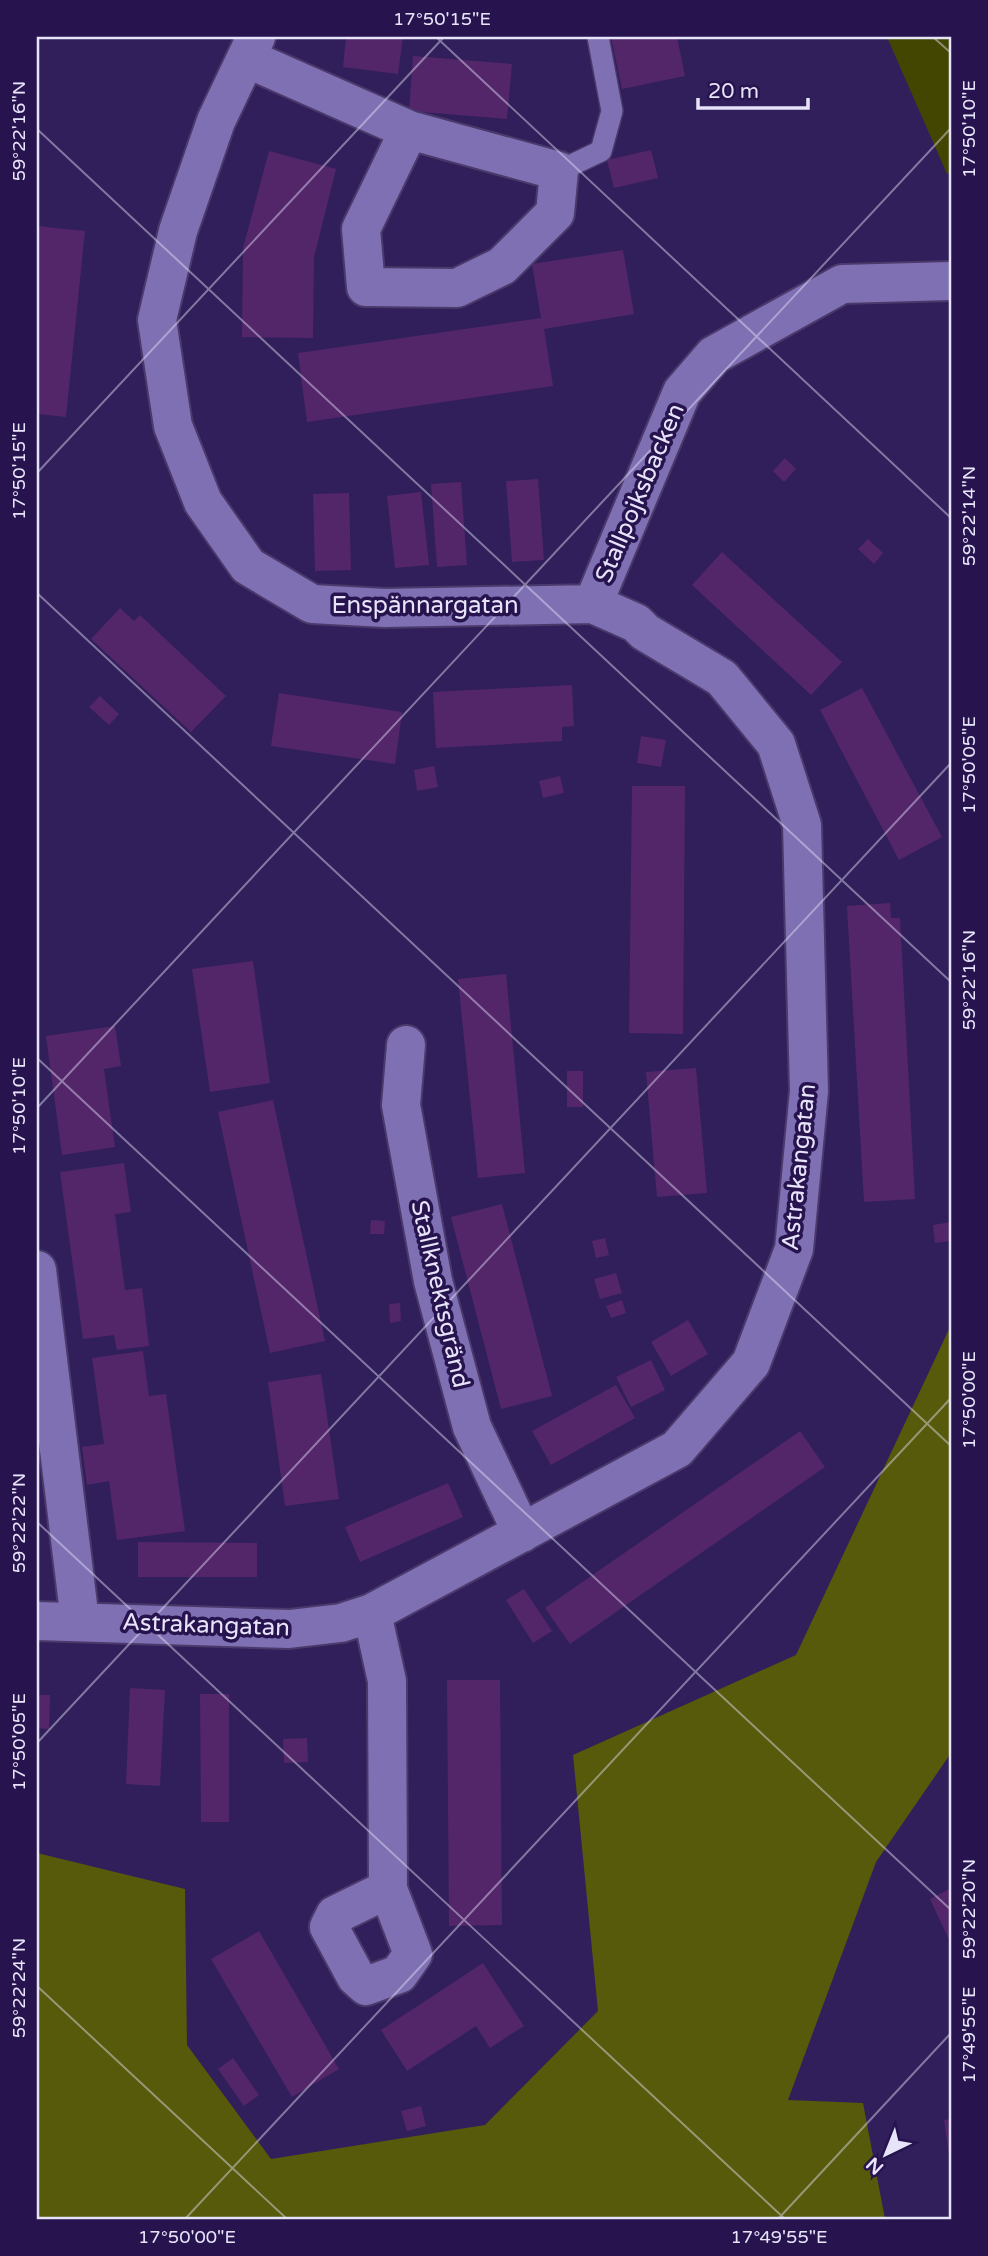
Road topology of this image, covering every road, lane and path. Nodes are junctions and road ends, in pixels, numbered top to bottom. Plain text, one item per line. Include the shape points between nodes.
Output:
1 (598, 37) edge
2 (251, 47) edge
3 (409, 130) junction
4 (559, 171) junction
5 (951, 281) edge
6 (593, 604) junction
7 (406, 1045) dead end
8 (37, 1269) edge
9 (522, 1533) junction
10 (372, 1613) junction
11 (37, 1621) edge
12 (80, 1621) junction
13 (387, 1889) dead end

1 - 4 lane via 612,111 601,151
2 - 3 street
2 - 6 street, Enspännargatan via 216,121 178,231 157,320 173,426 203,502 248,566 312,604 385,608
3 - 4 street
3 - 4 street via 361,229 366,287 457,288 502,267 555,213
5 - 6 street, Stallpojksbacken via 842,284 714,355 682,392
6 - 9 street, Astrakangatan via 636,623 722,678 776,744 802,825 809,1091 794,1249 751,1363 677,1449
7 - 9 street, Stallknektsgränd via 401,1105 433,1281 472,1427
8 - 12 street
9 - 10 street, Astrakangatan
10 - 12 street, Astrakangatan via 341,1623 289,1629
10 - 13 street via 387,1681
11 - 12 street, Astrakangatan

